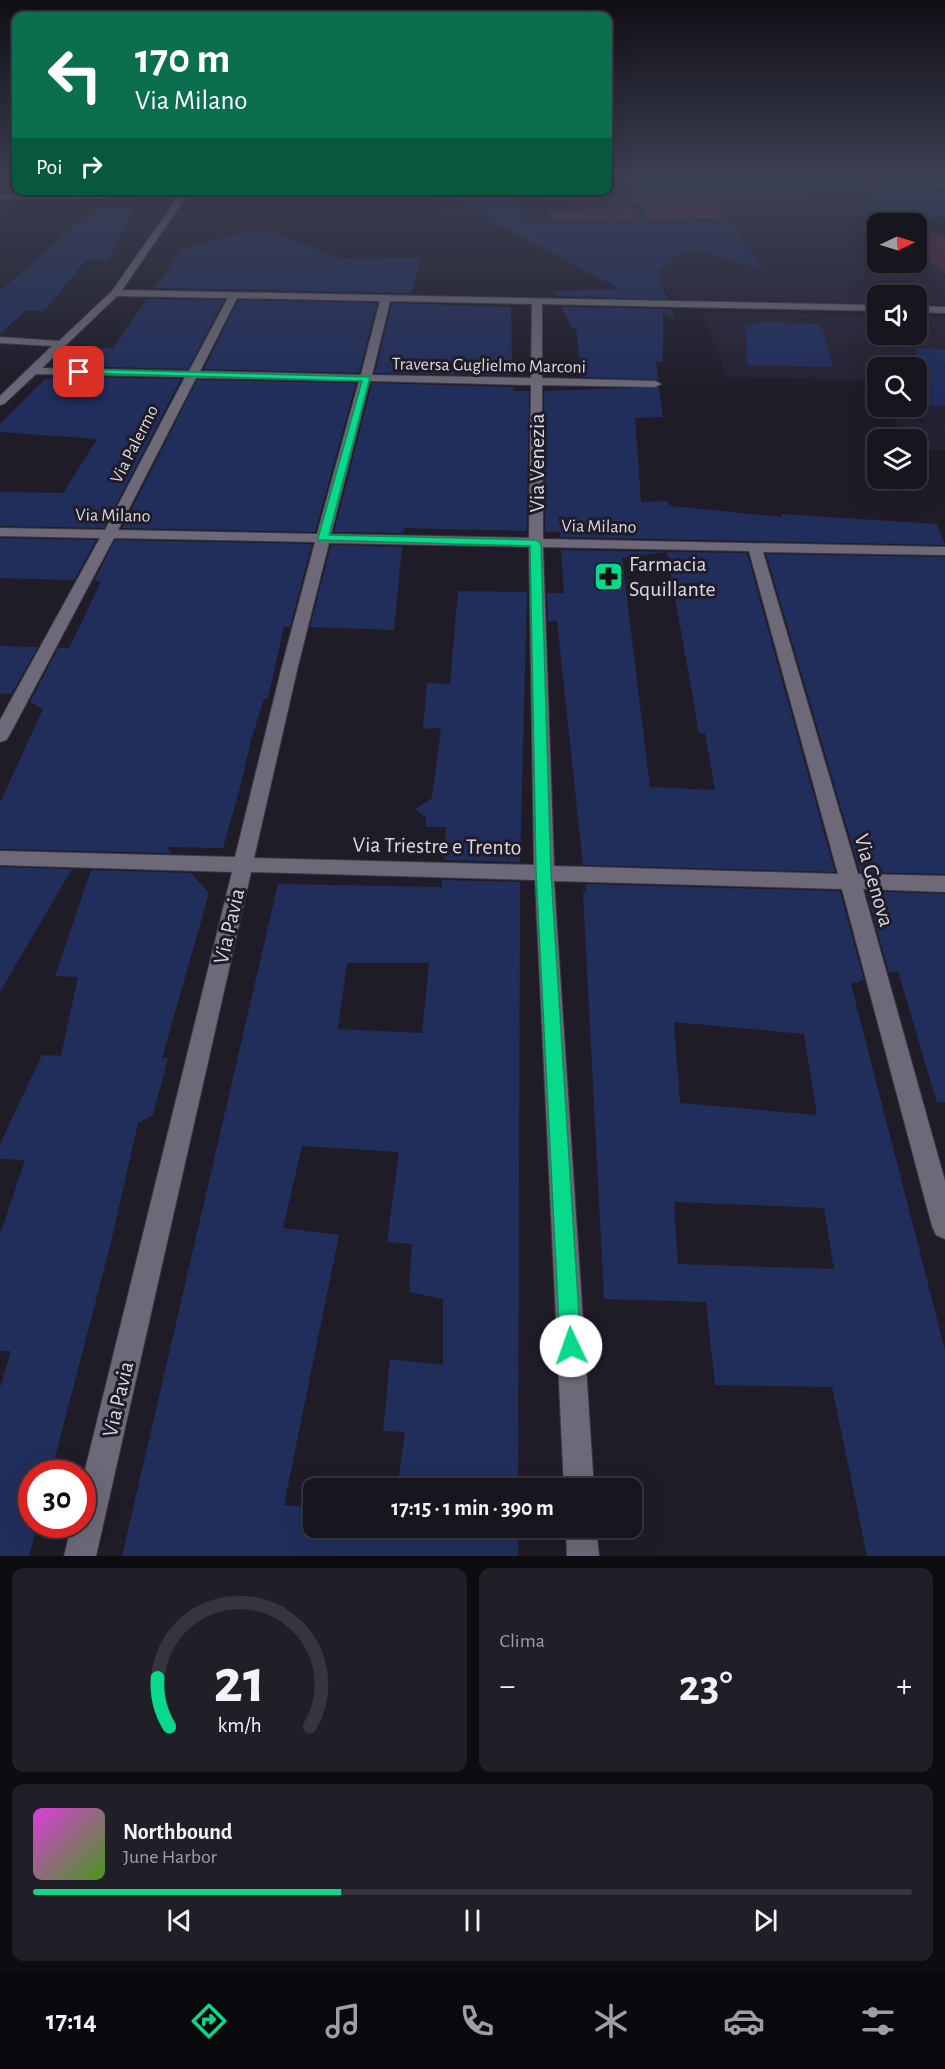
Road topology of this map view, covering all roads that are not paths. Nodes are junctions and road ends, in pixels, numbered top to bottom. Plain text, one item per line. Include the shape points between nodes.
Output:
1 (145, 250) edge
2 (115, 293) junction
3 (234, 295) junction
4 (386, 298) junction
5 (537, 301) junction
6 (867, 308) edge
7 (927, 309) edge
8 (945, 310) edge
9 (0, 340) edge
10 (63, 344) junction
11 (34, 370) junction
12 (193, 374) junction
13 (367, 379) junction
14 (537, 383) junction
15 (655, 384) dead end
16 (0, 402) edge
17 (0, 532) edge
18 (110, 532) junction
19 (323, 538) junction
20 (536, 543) junction
21 (755, 547) junction
22 (945, 551) edge
23 (0, 736) edge
24 (0, 858) edge
25 (243, 864) junction
26 (544, 872) junction
27 (850, 880) junction
28 (945, 884) edge
29 (945, 1226) edge
30 (578, 1478) edge
31 (582, 1538) edge
32 (80, 1556) edge
33 (583, 1556) edge

1 - 2 street
2 - 3 street
2 - 10 street
3 - 4 street
3 - 12 street, Via Palermo
4 - 5 street
4 - 13 street, Via Pavia
5 - 6 street
5 - 14 street, Via Venezia
7 - 8 street
9 - 10 street
10 - 11 street
11 - 12 street, Traversa Guglielmo Marconi
11 - 16 street
12 - 13 street, Traversa Guglielmo Marconi
12 - 18 street, Via Palermo
13 - 14 street, Traversa Guglielmo Marconi
13 - 19 street, Via Pavia
14 - 15 street, Traversa Guglielmo Marconi
14 - 20 street, Via Venezia
17 - 18 street, Via Milano
18 - 19 street, Via Milano
18 - 23 street, Via Palermo
19 - 20 street, Via Milano
19 - 25 street, Via Pavia
20 - 21 street, Via Milano
20 - 26 street, Via Venezia
21 - 22 street, Via Milano
21 - 27 street, Via Genova
24 - 25 street, Via Triestre e Trento
25 - 26 street, Via Triestre e Trento
25 - 32 street, Via Pavia
26 - 27 street, Via Triestre e Trento
26 - 30 street, Via Venezia
27 - 28 street, Via Triestre e Trento
27 - 29 street, Via Genova
31 - 33 street

